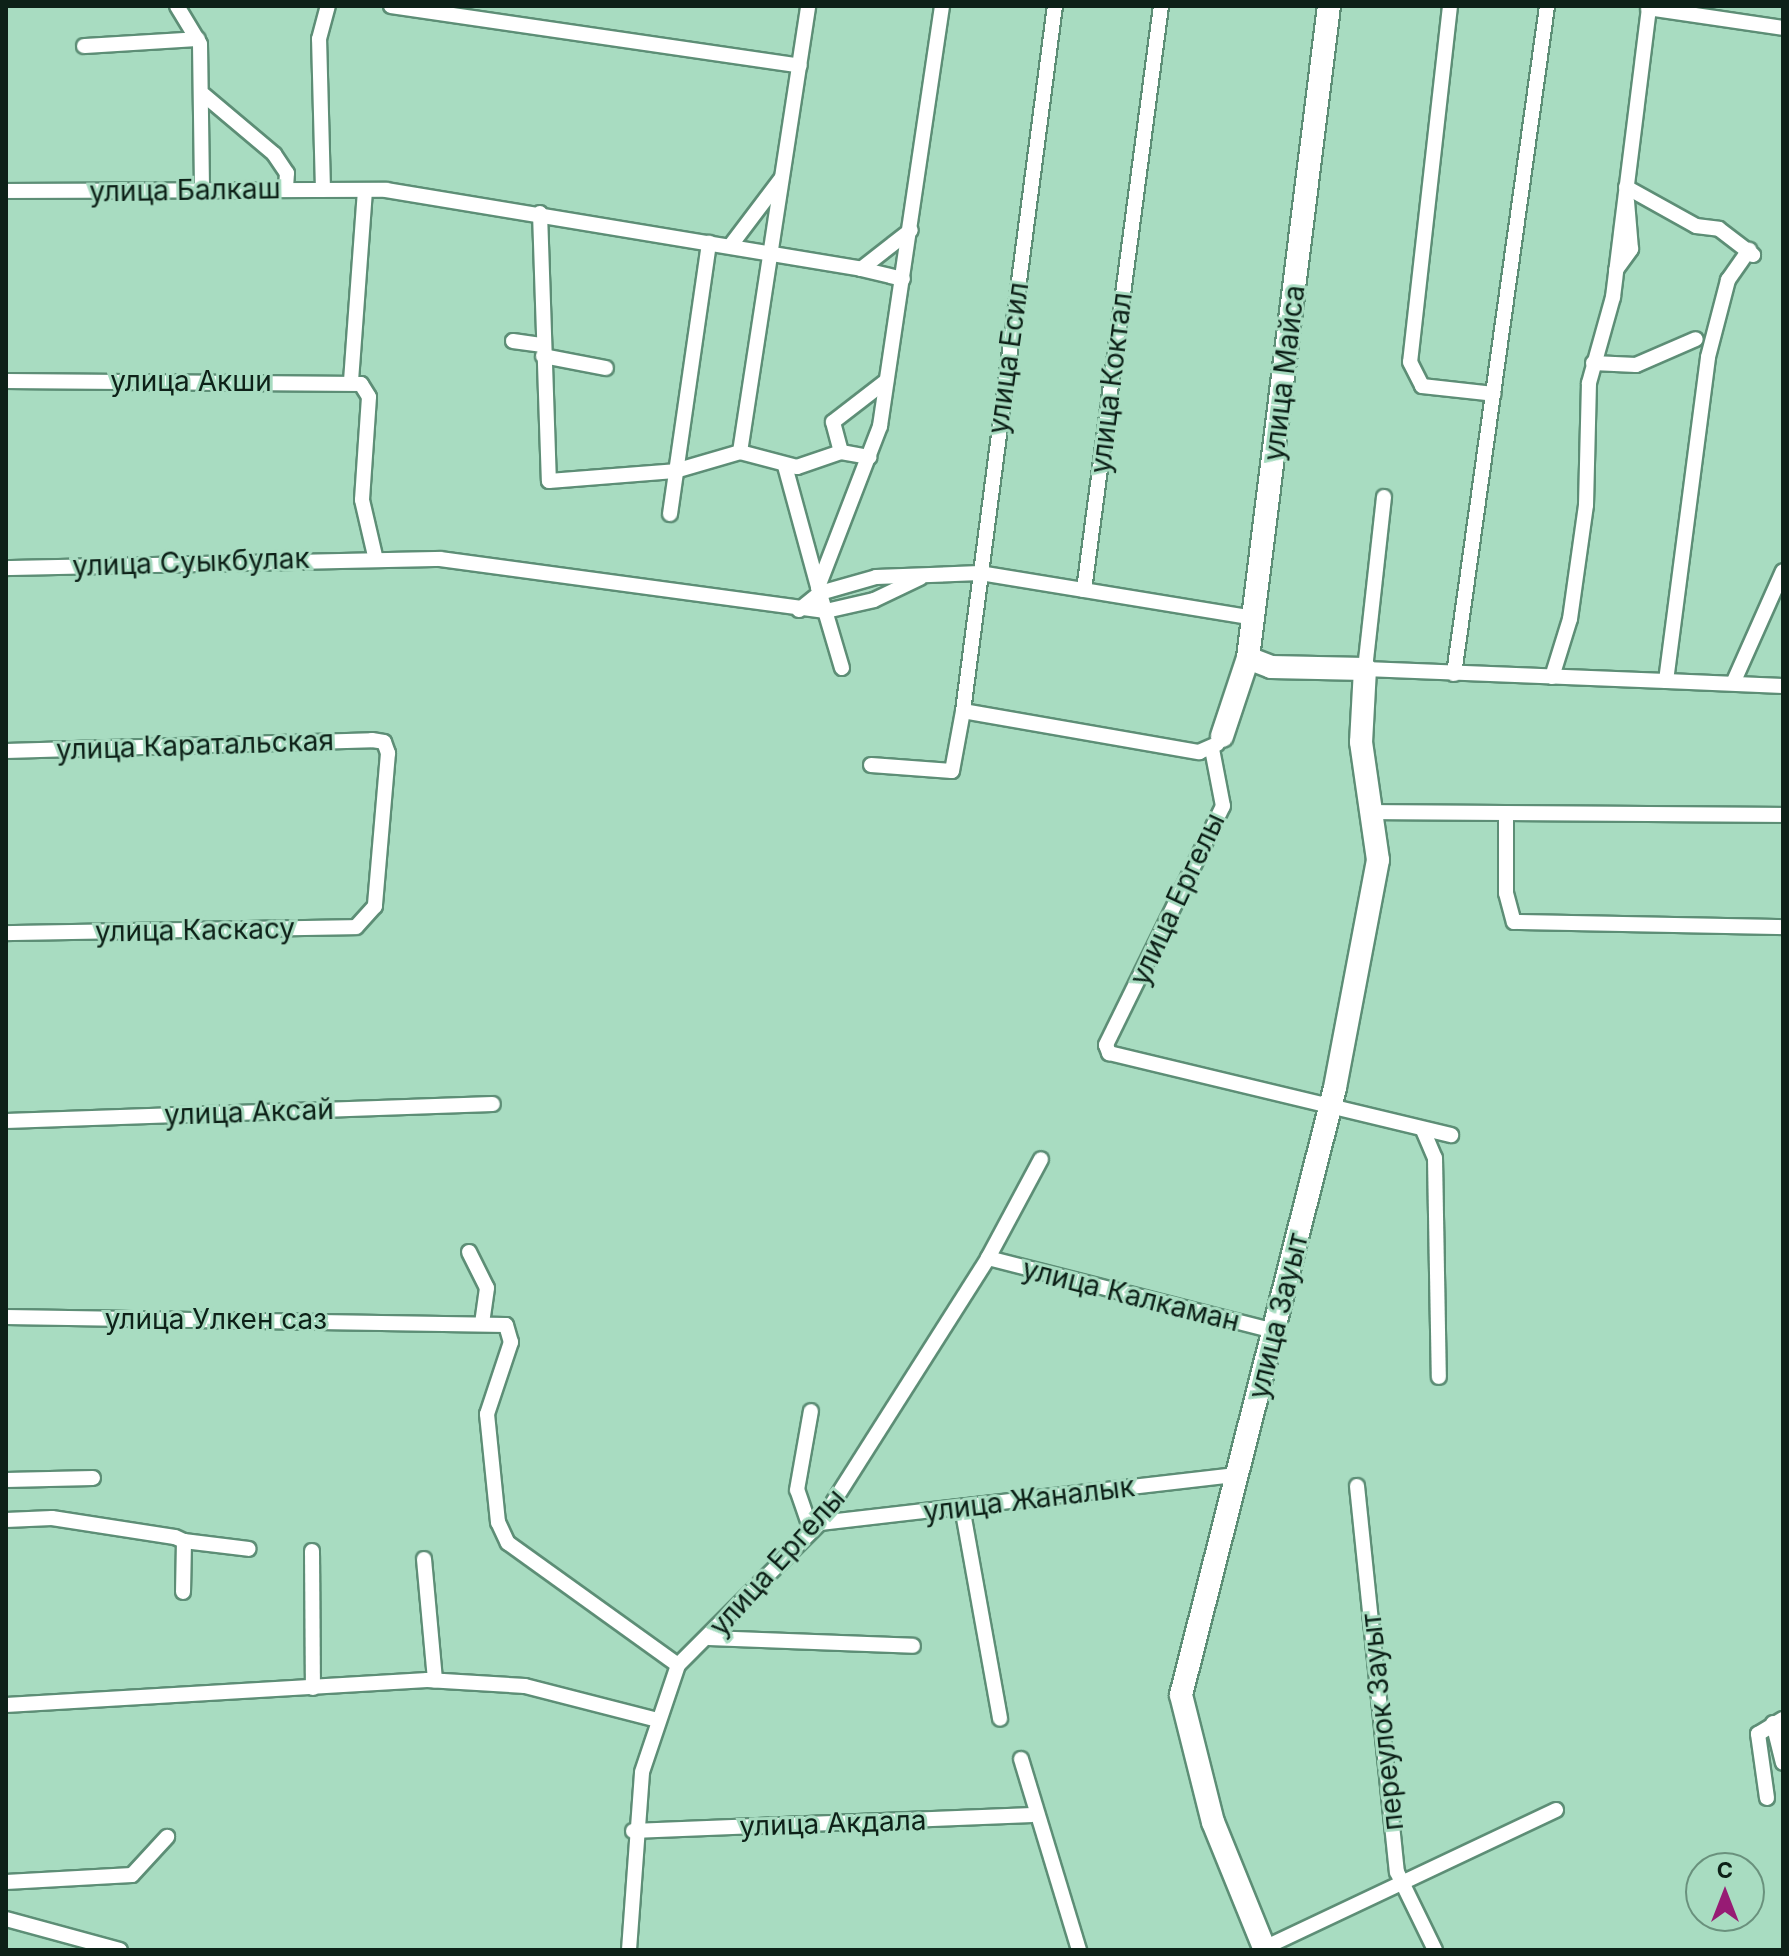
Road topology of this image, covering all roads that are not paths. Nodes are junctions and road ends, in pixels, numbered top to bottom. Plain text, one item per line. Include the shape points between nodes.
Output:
1 (177, 6) edge
2 (320, 6) edge
3 (328, 6) edge
4 (391, 6) edge
5 (808, 6) edge
6 (942, 6) edge
7 (1055, 6) edge
8 (1161, 6) edge
9 (1329, 6) edge
10 (1450, 6) edge
11 (1547, 6) edge
12 (1649, 7) edge
13 (488, 11) edge
14 (320, 24) junction
15 (1783, 28) edge
16 (198, 39) junction
17 (84, 46) dead end
18 (800, 66) junction
19 (204, 95) junction
20 (783, 175) junction
21 (286, 189) junction
22 (323, 190) junction
23 (6, 191) edge
24 (202, 191) junction
25 (365, 192) junction
26 (1625, 192) junction
27 (540, 213) junction
28 (911, 230) junction
29 (709, 243) junction
30 (731, 245) junction
31 (771, 251) junction
32 (861, 269) junction
33 (903, 279) junction
34 (1696, 339) dead end
35 (513, 341) dead end
36 (543, 351) junction
37 (1593, 363) junction
38 (606, 368) dead end
39 (6, 381) edge
40 (351, 381) junction
41 (886, 381) junction
42 (1494, 394) junction
43 (740, 452) junction
44 (841, 452) junction
45 (870, 457) junction
46 (785, 466) junction
47 (675, 471) junction
48 (1384, 497) dead end
49 (670, 514) dead end
50 (375, 556) junction
51 (6, 568) edge
52 (1783, 571) edge
53 (980, 573) junction
54 (920, 578) junction
55 (819, 590) junction
56 (1084, 590) junction
57 (799, 610) junction
58 (826, 611) junction
59 (1254, 618) junction
60 (1248, 658) junction
61 (842, 668) dead end
62 (1365, 669) junction
63 (1454, 674) junction
64 (1552, 677) junction
65 (1666, 681) junction
66 (1734, 681) junction
67 (1783, 686) edge
68 (963, 711) junction
69 (1217, 742) junction
70 (6, 751) edge
71 (871, 765) dead end
72 (1370, 812) junction
73 (1506, 814) junction
74 (1783, 815) edge
75 (375, 906) joint
76 (1783, 927) edge
77 (6, 933) edge
78 (493, 1104) dead end
79 (1330, 1111) junction
80 (6, 1121) edge
81 (1423, 1130) junction
82 (1451, 1135) dead end
83 (1041, 1159) dead end
84 (469, 1252) dead end
85 (988, 1258) junction
86 (6, 1317) edge
87 (482, 1324) junction
88 (1274, 1331) junction
89 (1439, 1377) dead end
90 (811, 1411) dead end
91 (1238, 1475) junction
92 (93, 1478) dead end
93 (6, 1480) edge
94 (1357, 1486) dead end
95 (962, 1507) junction
96 (6, 1520) edge
97 (815, 1525) junction
98 (184, 1541) junction
99 (249, 1549) dead end
100 (312, 1551) dead end
101 (424, 1559) dead end
102 (183, 1592) dead end
103 (709, 1638) junction
104 (913, 1646) dead end
105 (678, 1665) junction
106 (435, 1681) junction
107 (313, 1688) junction
108 (6, 1705) edge
109 (1000, 1719) dead end
110 (657, 1720) junction
111 (1778, 1721) edge
112 (1021, 1759) dead end
113 (1783, 1763) edge
114 (1767, 1798) dead end
115 (1556, 1810) dead end
116 (1032, 1815) junction
117 (633, 1831) junction
118 (167, 1837) dead end
119 (1401, 1881) junction
120 (6, 1882) edge
121 (6, 1919) edge
122 (1265, 1949) edge
123 (120, 1950) edge
124 (629, 1950) edge
125 (1079, 1950) edge
126 (1435, 1950) edge

1 - 16 street
2 - 14 street
3 - 14 street
4 - 13 street
5 - 18 street
6 - 28 street
7 - 53 street, улица Есил
8 - 56 street, улица Коктал
9 - 59 street, улица Майса
10 - 42 street via 1410,362 1422,386
11 - 42 street
12 - 15 street
12 - 26 street
13 - 18 street
14 - 22 street
16 - 17 street
16 - 19 street
18 - 20 street
19 - 21 street via 274,154 287,173
19 - 24 street
20 - 30 street
20 - 31 street
21 - 22 street, улица Балкаш
21 - 24 street, улица Балкаш
22 - 25 street, улица Балкаш
23 - 24 street, улица Балкаш
25 - 27 street, улица Балкаш
25 - 40 street
26 - 37 street via 1609,321
26 - 65 street via 1751,253 1728,280 1708,357
27 - 29 street, улица Балкаш
27 - 36 street
28 - 32 street
28 - 33 street
29 - 30 street, улица Балкаш
29 - 47 street
30 - 31 street, улица Балкаш
31 - 32 street, улица Балкаш
31 - 43 street
32 - 33 street, улица Балкаш
33 - 41 street
34 - 37 street via 1636,365
35 - 36 street
36 - 38 street
36 - 47 street via 549,481
37 - 64 street via 1586,505 1567,639
39 - 40 street, улица Акши
40 - 50 street via 369,397 362,500
41 - 44 street via 833,422
41 - 45 street
42 - 63 street
43 - 46 street
43 - 47 street
44 - 45 street
44 - 46 street
45 - 55 street
46 - 55 street
47 - 49 street
48 - 62 street
50 - 51 street, улица Суыкбулак
50 - 57 street, улица Суыкбулак via 510,565
52 - 66 street
53 - 54 street
53 - 56 street
53 - 68 street, улица Есил
54 - 55 street via 876,577
54 - 58 street
55 - 57 street
55 - 58 street
56 - 59 street
57 - 58 street, улица Суыкбулак
58 - 61 street
59 - 60 street, улица Майса
60 - 62 street via 1271,667
60 - 69 street, улица Майса
62 - 63 street
62 - 72 street, улица Зауыт via 1361,742
63 - 64 street
64 - 65 street
65 - 66 street
66 - 67 street
68 - 69 street
68 - 71 street, улица Есил via 952,771
69 - 79 street, улица Ергелы via 1223,806 1106,1045 1119,1059
70 - 75 street, улица Каратальская via 384,742
72 - 73 street
72 - 79 street, улица Зауыт via 1378,860 1374,902
73 - 74 street
73 - 76 street via 1506,893 1514,922
75 - 77 street, улица Каскасу via 356,927
78 - 80 street, улица Аксай
79 - 81 street
79 - 88 street, улица Зауыт
81 - 82 street
81 - 89 street via 1435,1158
83 - 85 street, улица Ергелы
84 - 87 street via 487,1288
85 - 88 street, улица Калкаман
85 - 97 street, улица Ергелы
86 - 87 street, улица Улкен саз
87 - 105 street via 506,1325 511,1342 487,1414 498,1522 508,1543
88 - 91 street, улица Зауыт
90 - 97 street via 797,1490
91 - 95 street, улица Жаналык
91 - 122 street, улица Зауыт via 1181,1695 1213,1822
92 - 93 street
94 - 119 street, переулок Зауыт
95 - 97 street, улица Жаналык
95 - 109 street
96 - 98 street via 52,1518
97 - 103 street, улица Ергелы
98 - 99 street
98 - 102 street
100 - 107 street
101 - 106 street
103 - 104 street
103 - 105 street, улица Ергелы
105 - 110 street, улица Ергелы
106 - 107 street
106 - 110 street via 525,1686
107 - 108 street
110 - 117 street, улица Ергелы
111 - 113 street
111 - 114 street via 1758,1734 1755,1752
112 - 116 street
115 - 119 street
116 - 117 street, улица Акдала
116 - 125 street
117 - 124 street, улица Ергелы
118 - 120 street via 149,1850 142,1872
119 - 122 street
119 - 126 street, переулок Зауыт
121 - 123 street

